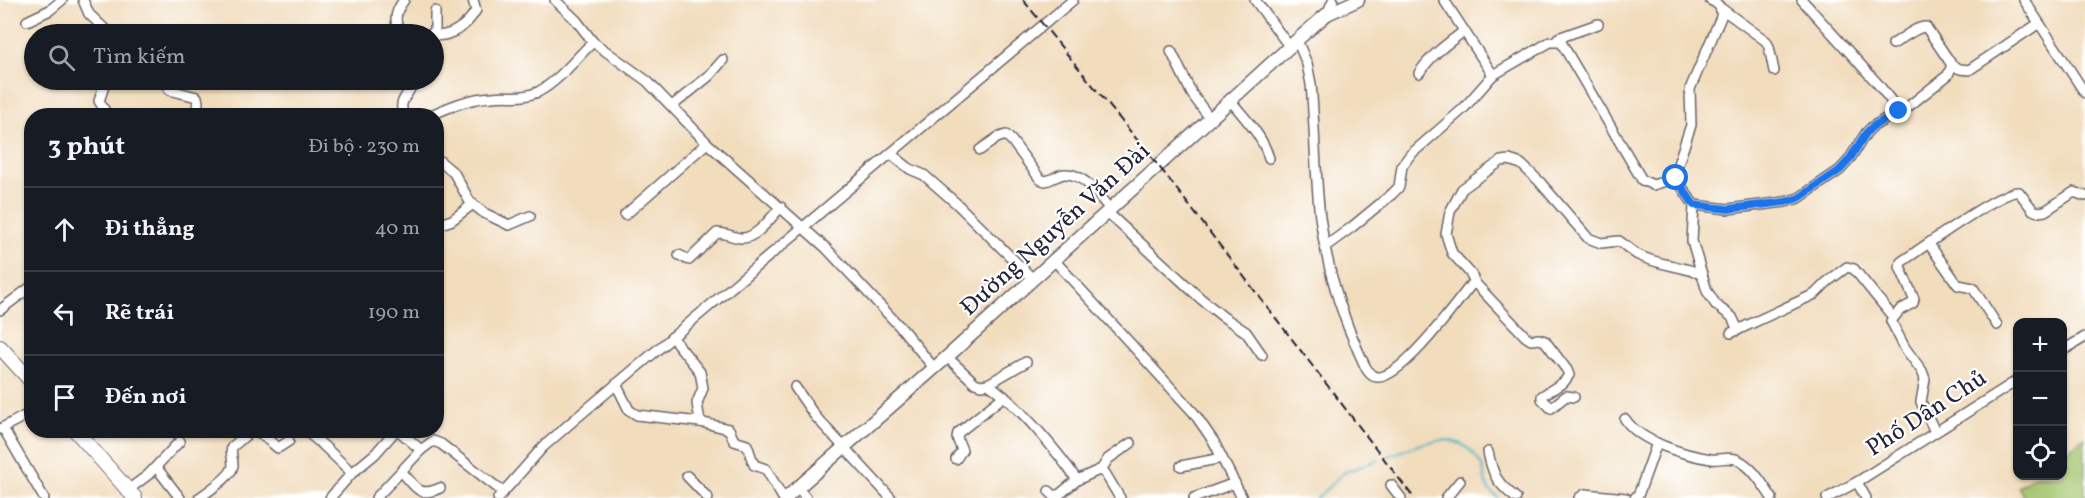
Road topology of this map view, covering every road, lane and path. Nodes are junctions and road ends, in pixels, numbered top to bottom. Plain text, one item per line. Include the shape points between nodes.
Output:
1 (62, 0) edge
2 (83, 0) edge
3 (404, 0) edge
4 (473, 0) edge
5 (555, 0) edge
6 (1073, 0) edge
7 (1255, 0) edge
8 (1333, 0) edge
9 (1358, 0) edge
10 (1444, 0) edge
11 (1802, 0) edge
12 (2024, 0) edge
13 (1718, 3) edge
14 (435, 11) dead end
15 (1327, 14) junction
16 (27, 21) dead end
17 (100, 24) edge
18 (396, 24) edge
19 (435, 24) edge
20 (1598, 24) dead end
21 (2038, 24) junction
22 (1464, 31) junction
23 (444, 36) edge
24 (1556, 41) junction
25 (593, 42) junction
26 (1293, 43) junction
27 (1893, 44) dead end
28 (1170, 51) dead end
29 (723, 60) dead end
30 (1952, 65) junction
31 (1774, 71) dead end
32 (1419, 73) dead end
33 (1492, 75) junction
34 (2083, 89) edge
35 (103, 90) edge
36 (169, 90) dead end
37 (410, 90) edge
38 (1231, 101) junction
39 (672, 106) junction
40 (103, 108) edge
41 (197, 108) edge
42 (401, 108) edge
43 (444, 110) edge
44 (1899, 111) junction
45 (1210, 120) junction
46 (708, 143) junction
47 (981, 150) dead end
48 (891, 154) junction
49 (1269, 158) dead end
50 (444, 165) edge
51 (1676, 178) junction
52 (2085, 196) edge
53 (473, 204) junction
54 (1694, 205) junction
55 (781, 207) junction
56 (1109, 210) junction
57 (625, 214) dead end
58 (530, 216) dead end
59 (444, 223) edge
60 (803, 227) junction
61 (1929, 244) junction
62 (1326, 246) junction
63 (679, 255) dead end
64 (1054, 260) junction
65 (1702, 274) junction
66 (1033, 279) junction
67 (1475, 283) junction
68 (24, 292) edge
69 (0, 310) edge
70 (1893, 317) junction
71 (1997, 325) dead end
72 (672, 337) junction
73 (2085, 337) edge
74 (0, 347) edge
75 (2067, 348) edge
76 (1262, 355) dead end
77 (947, 357) junction
78 (1026, 362) dead end
79 (934, 368) junction
80 (24, 373) edge
81 (2013, 383) edge
82 (616, 384) junction
83 (988, 384) junction
84 (795, 387) dead end
85 (1004, 396) junction
86 (1574, 398) dead end
87 (24, 417) edge
88 (1625, 419) dead end
89 (700, 422) junction
90 (2, 429) edge
91 (1935, 432) junction
92 (82, 438) edge
93 (244, 438) edge
94 (265, 438) edge
95 (314, 438) edge
96 (390, 438) edge
97 (407, 438) edge
98 (180, 441) dead end
99 (289, 441) dead end
100 (1131, 443) dead end
101 (1657, 443) junction
102 (844, 447) junction
103 (421, 450) junction
104 (1488, 452) dead end
105 (1222, 458) junction
106 (956, 459) dead end
107 (1181, 466) dead end
108 (156, 467) junction
109 (1101, 470) junction
110 (402, 472) junction
111 (352, 473) junction
112 (687, 476) dead end
113 (1077, 480) junction
114 (1460, 481) dead end
115 (1857, 482) junction
116 (1235, 483) junction
117 (1391, 485) dead end
118 (441, 488) dead end
119 (1049, 491) dead end
120 (802, 493) edge
121 (131, 494) edge
122 (500, 495) edge
123 (44, 498) edge
124 (180, 498) edge
125 (199, 498) edge
126 (330, 498) edge
127 (376, 498) edge
128 (708, 498) edge
129 (785, 498) edge
130 (891, 498) edge
131 (1120, 498) edge
132 (1194, 498) edge
133 (1242, 498) edge
134 (1401, 498) edge
135 (1446, 498) edge
136 (1516, 498) edge
137 (1580, 498) edge
138 (1626, 498) edge
139 (1635, 498) edge
140 (1772, 498) edge
141 (1827, 498) edge
142 (1866, 498) edge

1 - 16 street
2 - 17 street
3 - 18 street via 398,8
4 - 23 street via 476,10 472,17
5 - 25 street
6 - 48 street
7 - 26 street
8 - 15 street
9 - 15 street, Đường Nguyễn Văn Đài
10 - 22 street
11 - 44 street
12 - 21 street
13 - 31 street via 1766,41
13 - 51 street via 1721,17 1690,89 1691,124
14 - 19 street
15 - 26 street, Đường Nguyễn Văn Đài
20 - 24 street
21 - 30 street via 1969,70
21 - 34 street
22 - 32 street via 1433,55
22 - 33 street
24 - 33 street
24 - 51 street via 1561,42 1642,180 1653,185
25 - 39 street via 647,81
25 - 43 street via 537,92 521,97 470,100
26 - 38 street, Đường Nguyễn Văn Đài
26 - 62 street via 1307,64 1311,84 1320,218
27 - 30 street via 1926,27
28 - 45 street
29 - 39 street
30 - 44 street via 1948,75
33 - 62 street via 1463,109 1410,155 1402,166 1399,187
35 - 40 street via 99,101
36 - 41 street via 197,97
37 - 42 street
38 - 45 street, Đường Nguyễn Văn Đài
38 - 49 street via 1265,144
39 - 46 street
44 - 54 street via 1872,127 1840,170 1799,198 1728,209
45 - 56 street, Đường Nguyễn Văn Đài
46 - 55 street
46 - 57 street
47 - 56 street via 1006,135 1040,179 1074,174
48 - 60 street
48 - 66 street via 957,204
50 - 53 street via 454,173
51 - 54 street
52 - 61 street via 2074,192 2038,213 2019,192 2010,192
53 - 58 street via 510,225
53 - 59 street
54 - 65 street via 1692,241
55 - 60 street
55 - 63 street via 753,236 717,233 689,260
56 - 64 street, Đường Nguyễn Văn Đài
56 - 76 street via 1200,298 1246,332
60 - 72 street
60 - 79 street via 838,259
61 - 70 street via 1901,262 1914,299
61 - 71 street via 1958,285 1973,288
62 - 67 street via 1347,326 1367,370 1379,378 1418,350
64 - 66 street, Đường Nguyễn Văn Đài
64 - 105 street via 1194,412
65 - 67 street via 1655,262 1619,241 1594,241 1539,181 1521,164 1509,160 1501,161 1462,189 1450,212 1446,234 1452,253
65 - 70 street via 1716,305 1732,317 1734,332 1815,294 1847,267 1854,269
66 - 77 street, Đường Nguyễn Văn Đài
67 - 86 street via 1528,339 1545,341 1567,370 1568,378 1542,396 1549,408 1566,396
68 - 69 street
70 - 91 street via 1896,332 1922,370 1925,379 1921,402
72 - 82 street
72 - 89 street via 700,372
73 - 75 street
74 - 80 main road
77 - 79 street, Đường Nguyễn Văn Đài
77 - 83 street via 975,383
78 - 83 street
79 - 102 street, Đường Nguyễn Văn Đài
81 - 91 street, Phố Dân Chủ
82 - 89 street via 633,413
82 - 122 street via 543,447
83 - 85 street
84 - 102 street
85 - 106 street via 958,433 962,450
85 - 113 street
87 - 90 street
88 - 101 street via 1629,426
89 - 129 street via 725,427 734,441 745,443 754,465 766,469
90 - 123 street
91 - 115 street, Phố Dân Chủ
92 - 121 main road
93 - 125 street via 232,447 231,473
94 - 99 street via 278,448
95 - 111 street
96 - 111 street
97 - 103 street
98 - 108 street
100 - 109 street via 1108,459
101 - 139 street
101 - 140 street via 1712,459 1741,461
102 - 120 street, Đường Nguyễn Văn Đài
102 - 130 street
103 - 110 street
103 - 122 street via 430,442 437,442
104 - 136 street via 1498,483
105 - 107 street
105 - 116 street
108 - 121 street
108 - 124 street
109 - 113 street
109 - 131 street
110 - 118 street via 420,492
110 - 127 street
111 - 126 street
112 - 128 street
113 - 119 street via 1060,494 1054,496
114 - 135 street
115 - 141 street, Phố Dân Chủ
115 - 142 street
116 - 132 street
116 - 133 street
117 - 134 street
120 - 129 street, Đường Nguyễn Văn Đài
137 - 138 street via 1585,494

